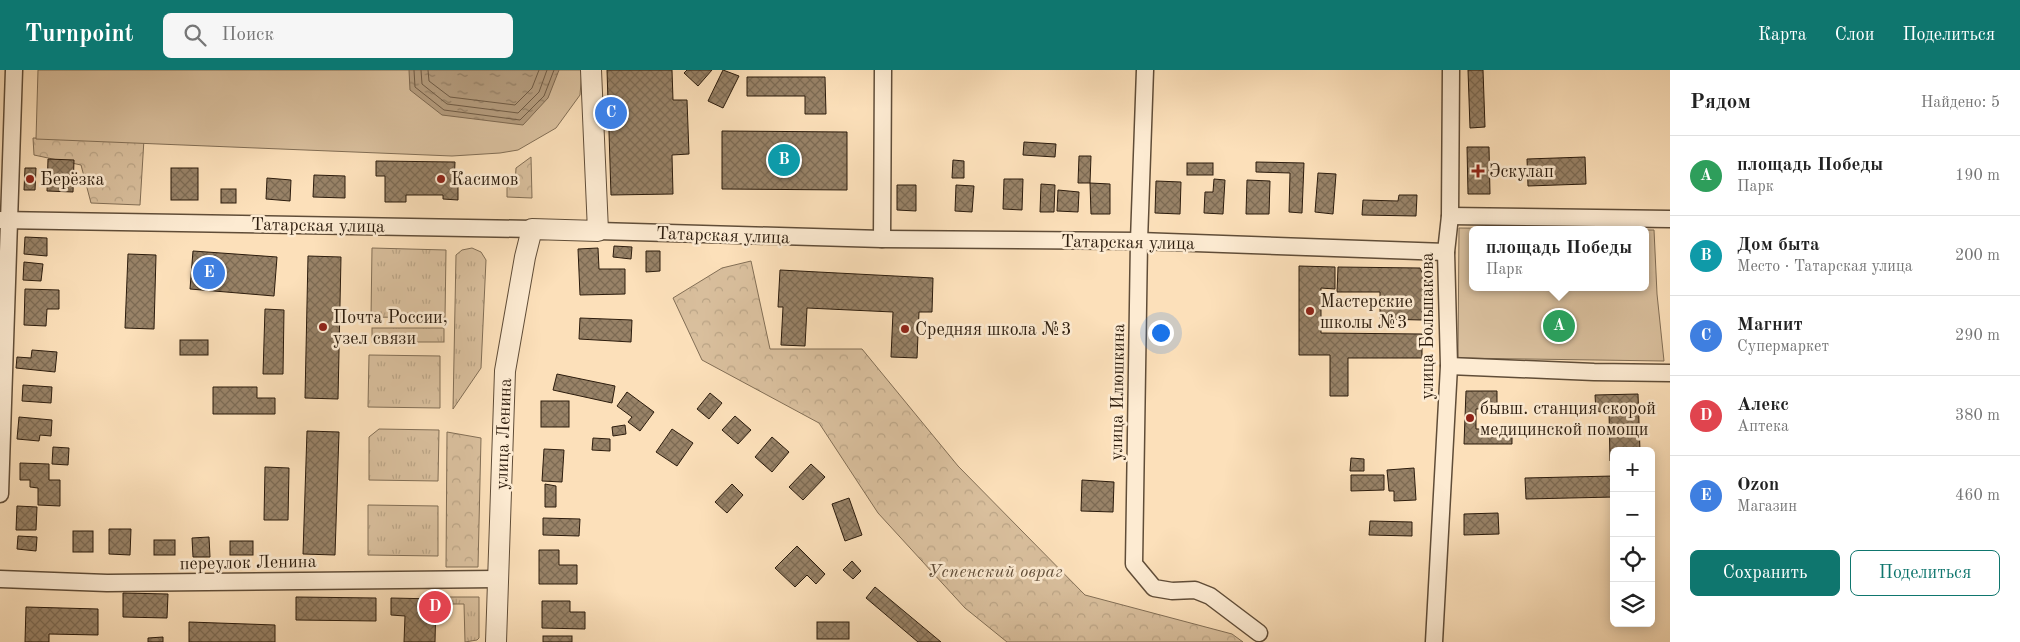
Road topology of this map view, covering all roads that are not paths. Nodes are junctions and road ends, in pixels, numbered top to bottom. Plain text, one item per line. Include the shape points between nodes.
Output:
1 (14, 70) edge
2 (592, 70) edge
3 (884, 70) edge
4 (1145, 70) edge
5 (1451, 70) edge
6 (1450, 216) junction
7 (1670, 218) edge
8 (5, 220) edge
9 (532, 229) junction
10 (598, 231) junction
11 (882, 239) junction
12 (1139, 241) junction
13 (1446, 252) junction
14 (1450, 366) junction
15 (1670, 373) edge
16 (0, 494) edge
17 (0, 579) edge
18 (497, 579) junction
19 (1259, 633) dead end
20 (496, 642) edge
21 (1434, 642) edge

1 - 8 street
2 - 10 street
3 - 11 street
4 - 12 street, улица Илюшкина
5 - 6 street, улица Большакова
6 - 7 street
6 - 13 street, улица Большакова
8 - 9 street, Татарская улица
8 - 16 street
9 - 10 street, Татарская улица
9 - 18 street, улица Ленина via 505,371
10 - 11 street, Татарская улица
11 - 12 street, Татарская улица
12 - 13 street, Татарская улица
12 - 19 street, улица Илюшкина via 1134,564 1154,588 1195,590 1210,596
13 - 14 street, улица Большакова
14 - 15 street
14 - 21 street, улица Большакова
17 - 18 street, переулок Ленина via 107,583
18 - 20 street, улица Ленина

